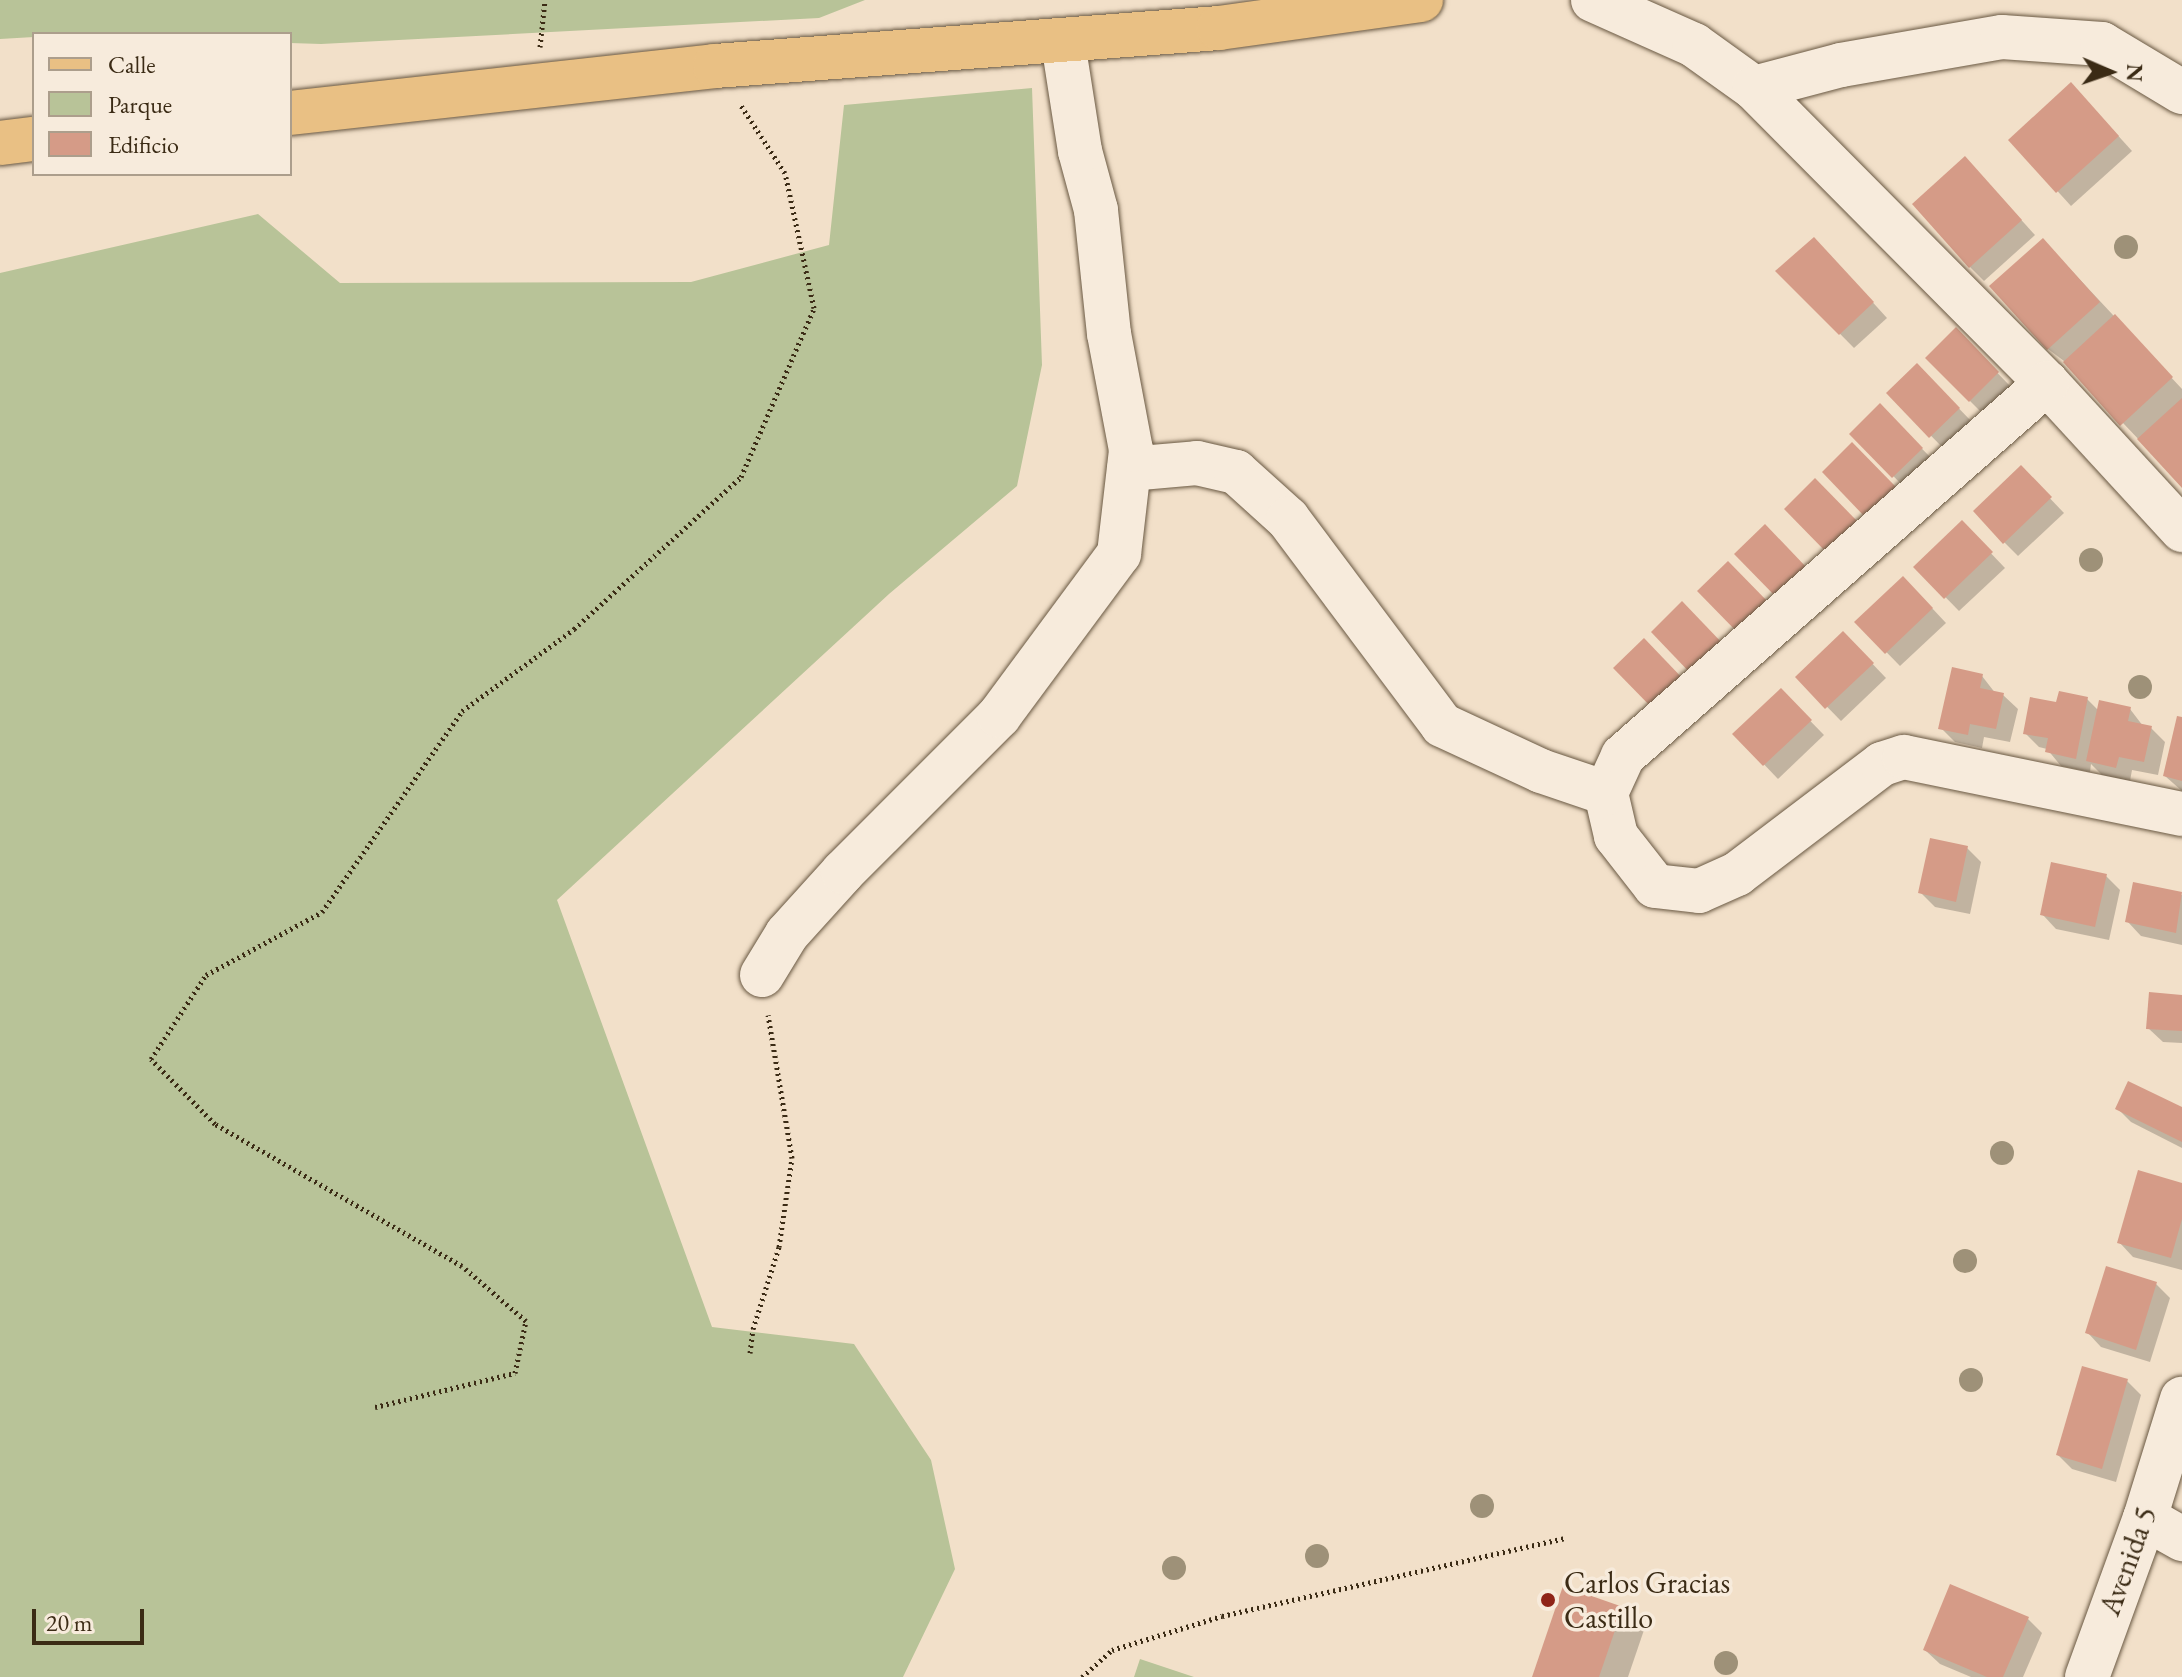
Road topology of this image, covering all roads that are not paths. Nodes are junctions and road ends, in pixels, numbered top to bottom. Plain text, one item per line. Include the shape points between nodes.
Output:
1 (1421, 0) edge
2 (1593, 0) edge
3 (1063, 42) junction
4 (1754, 88) junction
5 (2182, 92) edge
6 (292, 113) edge
7 (32, 139) edge
8 (0, 143) edge
9 (2047, 383) junction
10 (1129, 469) junction
11 (2182, 530) edge
12 (1606, 793) junction
13 (2182, 814) edge
14 (762, 975) road end
15 (2182, 1399) edge
16 (2145, 1518) junction
17 (2182, 1539) edge
18 (2087, 1677) edge

1 - 3 main road via 1219,28
2 - 4 street via 1694,45
3 - 6 main road via 715,66
3 - 10 street via 1102,251 1109,334 1131,450
4 - 5 street via 1841,65 2002,37 2102,44
4 - 9 street
7 - 8 main road
9 - 11 street
9 - 12 street via 1623,756
10 - 12 street via 1197,463 1236,472 1288,519 1442,725 1541,771
10 - 14 street via 1119,554 999,716 843,872 787,934
12 - 13 street via 1616,836 1655,886 1699,891 1737,874 1882,764 1904,757
15 - 16 street, Avenida 5
16 - 17 street
16 - 18 street, Avenida 5

